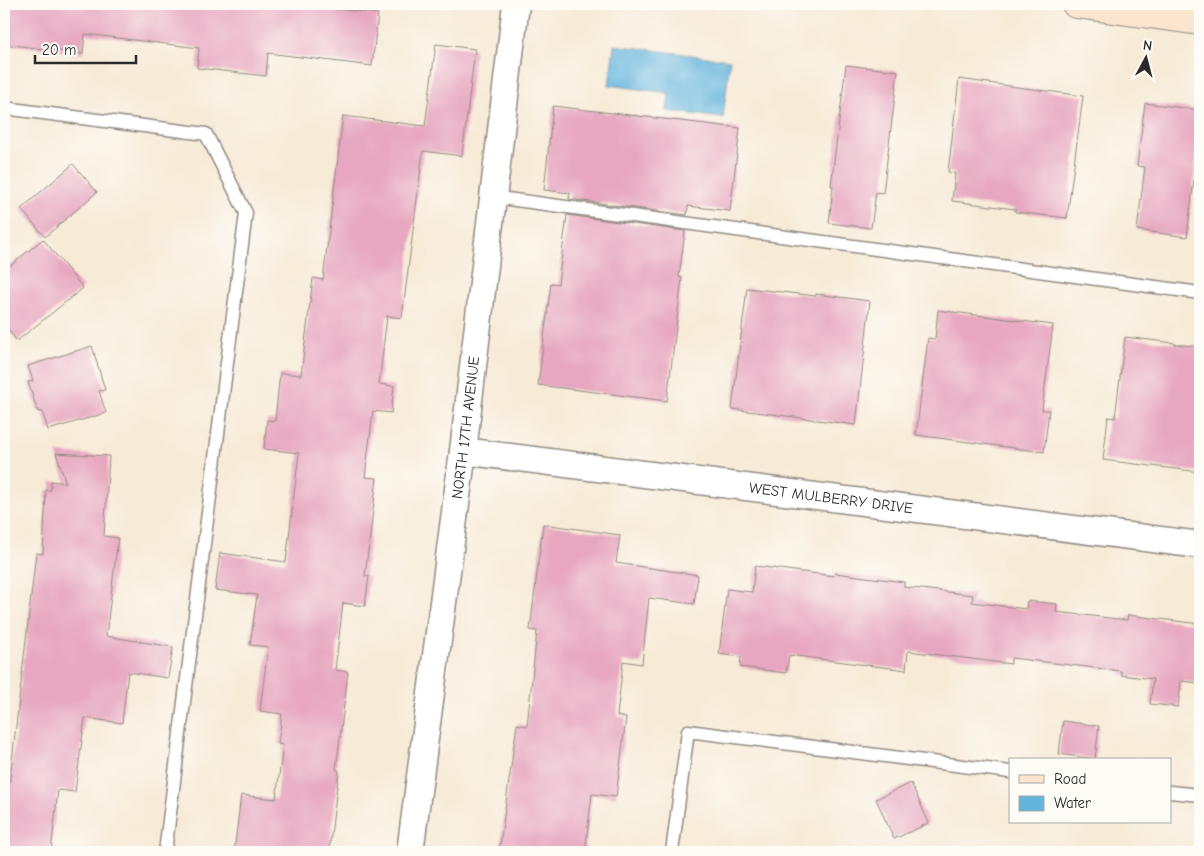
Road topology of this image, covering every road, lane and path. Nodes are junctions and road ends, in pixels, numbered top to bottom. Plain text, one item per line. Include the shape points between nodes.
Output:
1 (516, 4) edge
2 (1076, 4) edge
3 (1200, 21) edge
4 (4, 108) edge
5 (493, 197) junction
6 (1200, 293) edge
7 (463, 451) junction
8 (1200, 545) edge
9 (1009, 772) edge
10 (1172, 792) edge
11 (1200, 795) edge
12 (165, 852) edge
13 (410, 852) edge
14 (672, 852) edge

1 - 5 street, NORTH 17TH AVENUE
2 - 3 street
4 - 12 lane via 206,134 246,213
5 - 6 lane
5 - 7 street, NORTH 17TH AVENUE
7 - 8 street, WEST MULBERRY DRIVE
7 - 13 street, NORTH 17TH AVENUE
9 - 14 lane via 688,731
10 - 11 lane

